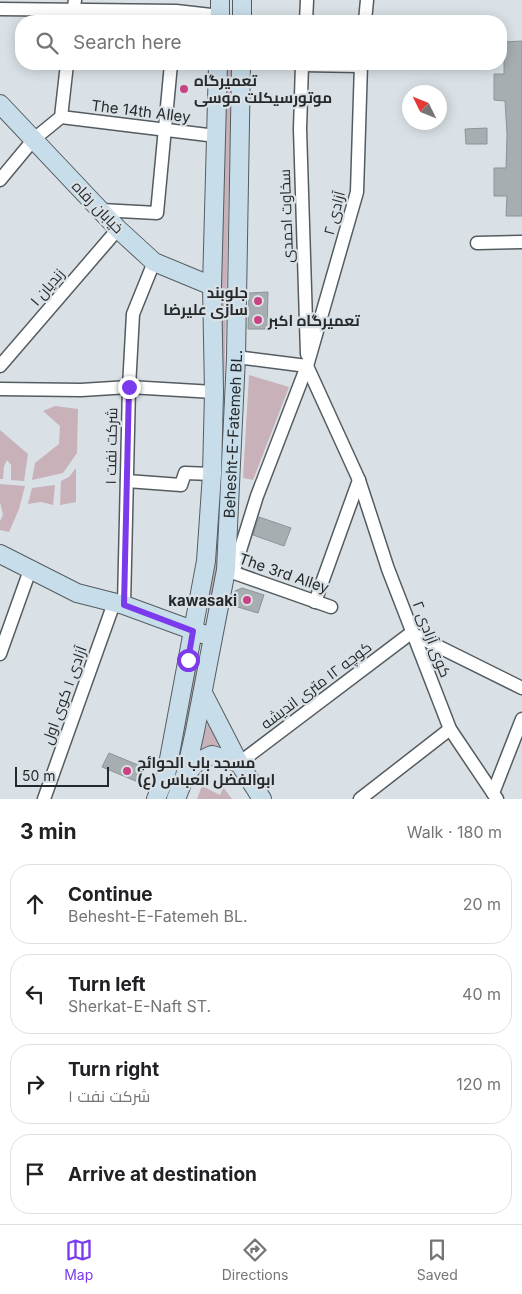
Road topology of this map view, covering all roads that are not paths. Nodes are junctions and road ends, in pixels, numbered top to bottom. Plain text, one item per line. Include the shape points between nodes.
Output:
1 (242, 0) edge
2 (307, 0) edge
3 (367, 0) edge
4 (0, 9) edge
5 (73, 11) edge
6 (220, 13) edge
7 (155, 15) edge
8 (191, 15) edge
9 (242, 15) edge
10 (306, 15) edge
11 (366, 15) edge
12 (66, 70) edge
13 (170, 70) edge
14 (218, 70) edge
15 (241, 70) edge
16 (302, 70) edge
17 (361, 70) edge
18 (0, 104) edge
19 (61, 117) junction
20 (165, 130) junction
21 (216, 136) junction
22 (34, 139) junction
23 (0, 180) edge
24 (101, 210) junction
25 (118, 229) junction
26 (522, 242) edge
27 (478, 243) dead end
28 (154, 262) junction
29 (212, 286) junction
30 (236, 357) junction
31 (0, 366) edge
32 (307, 366) junction
33 (129, 387) junction
34 (0, 389) edge
35 (214, 392) junction
36 (212, 474) junction
37 (359, 480) junction
38 (127, 481) junction
39 (0, 554) edge
40 (30, 570) junction
41 (229, 572) junction
42 (315, 602) junction
43 (119, 604) junction
44 (332, 607) dead end
45 (193, 631) junction
46 (411, 633) junction
47 (214, 637) junction
48 (0, 654) edge
49 (522, 688) edge
50 (204, 693) junction
51 (522, 720) edge
52 (450, 729) junction
53 (239, 763) junction
54 (184, 776) junction
55 (495, 796) edge
56 (44, 799) edge
57 (156, 799) edge
58 (176, 799) edge
59 (262, 799) edge
60 (360, 799) edge

1 - 9 main road
2 - 10 street
3 - 11 street
4 - 5 street
5 - 7 street
6 - 8 street
12 - 19 street
13 - 20 street
14 - 21 main road, Behesht-E-Fatemeh BL.
15 - 30 main road, Behesht-E-Fatemeh BL.
16 - 32 street, سخاوت احمدی via 300,128
17 - 32 street, آزادی ۲ via 357,192
18 - 22 main road, خیابان رفاه
19 - 20 street, The 14th Alley
19 - 22 street
20 - 21 street, The 14th Alley
20 - 24 street via 156,213
21 - 29 main road, Behesht-E-Fatemeh BL.
22 - 23 street
22 - 24 main road, خیابان رفاه
24 - 25 main road, خیابان رفاه
25 - 28 main road, خیابان رفاه
25 - 31 street, زندیان ۱
26 - 27 street
28 - 29 main road, خیابان رفاه
28 - 33 street, شرکت نفت ۱ via 133,314
29 - 35 main road, Behesht-E-Fatemeh BL.
30 - 32 street
30 - 41 main road, Behesht-E-Fatemeh BL.
32 - 37 street, کوی آزادی ۲
32 - 41 street, آزادی ۲
33 - 34 street
33 - 35 street
33 - 38 street, شرکت نفت ۱
35 - 36 main road, Behesht-E-Fatemeh BL.
36 - 38 street via 185,473 181,485
36 - 45 main road, Behesht-E-Fatemeh BL. via 206,561
37 - 42 street
37 - 46 street, کوی آزادی ۲
38 - 43 street, شرکت نفت ۱
39 - 40 main road
40 - 43 main road via 77,593
40 - 48 street
41 - 42 street, The 3rd Alley
41 - 47 main road, Behesht-E-Fatemeh BL.
42 - 44 street, The 3rd Alley
43 - 45 main road
43 - 56 street, آزادی ۱ کوی اول
45 - 47 main road
45 - 57 main road, Behesht-E-Fatemeh BL. via 166,775
46 - 49 street
46 - 52 street, کوی آزادی ۲
46 - 53 street, کوچه ۱۲ متری اندیشه
47 - 50 main road, Behesht-E-Fatemeh BL.
50 - 53 main road
50 - 54 main road, Behesht-E-Fatemeh BL.
51 - 55 street
52 - 55 street, کوی آزادی ۲
52 - 60 street
53 - 54 main road via 212,755 197,762
53 - 59 main road
54 - 58 main road, Behesht-E-Fatemeh BL.

